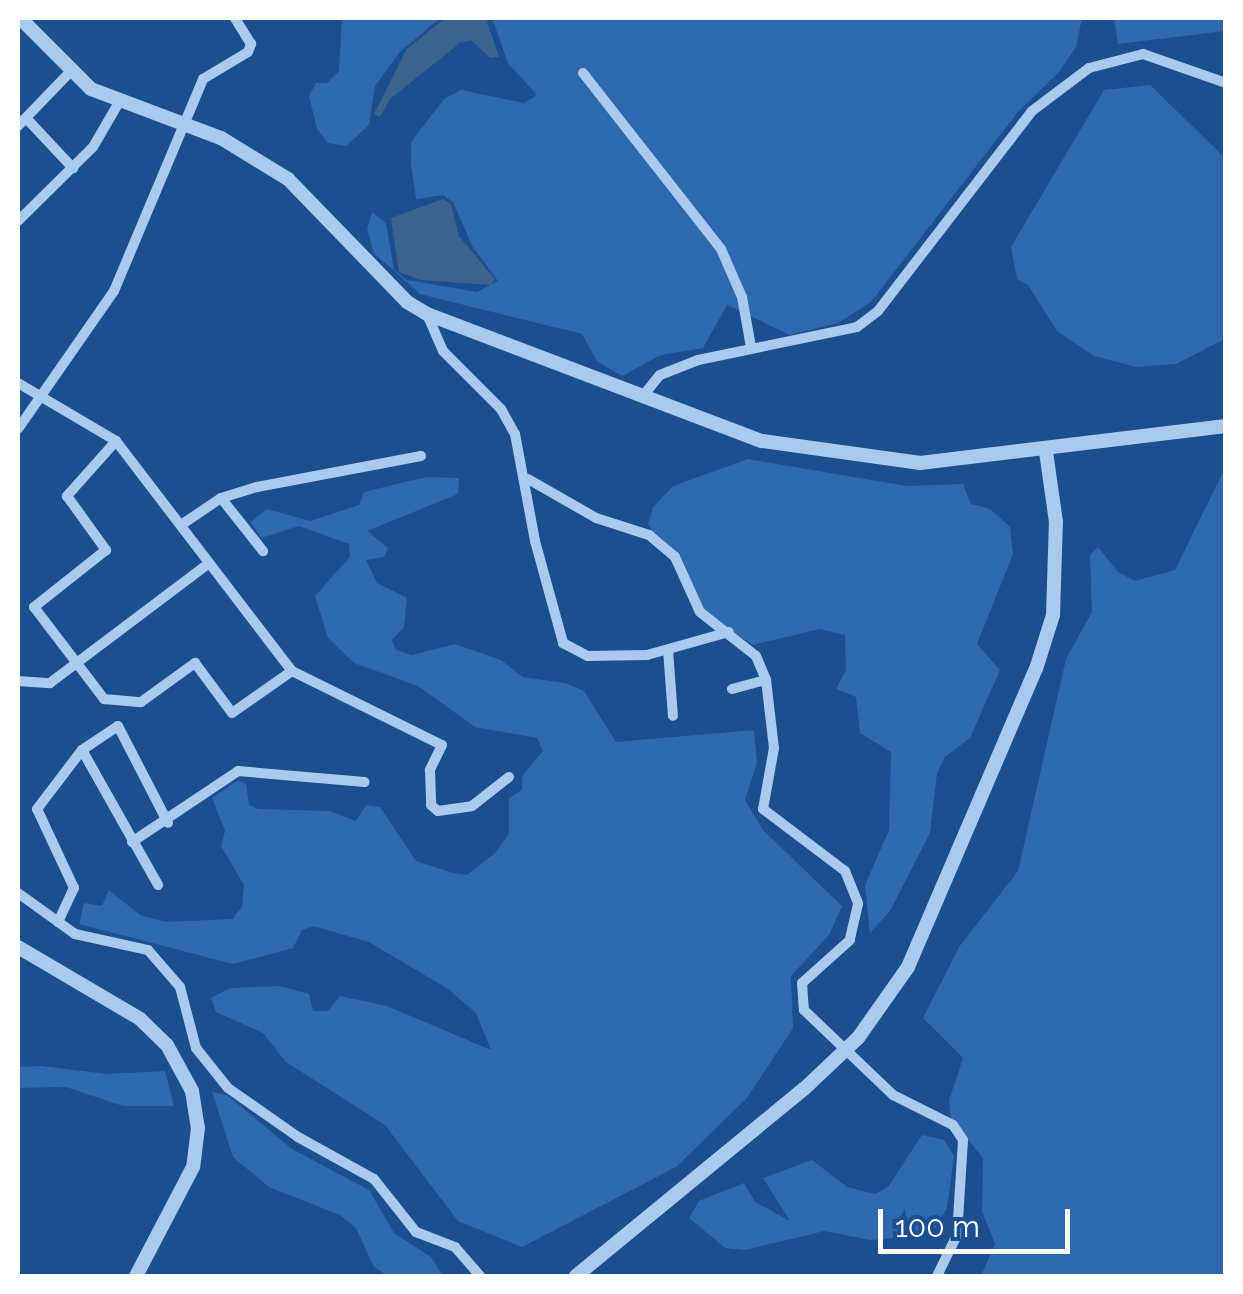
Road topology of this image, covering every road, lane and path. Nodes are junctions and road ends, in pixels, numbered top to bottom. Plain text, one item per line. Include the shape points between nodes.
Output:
1 (20, 18) edge
2 (235, 18) edge
3 (70, 72) junction
4 (583, 74) dead end
5 (1226, 83) edge
6 (118, 104) junction
7 (22, 122) edge
8 (186, 124) junction
9 (73, 168) junction
10 (18, 221) edge
11 (427, 314) junction
12 (752, 347) junction
13 (18, 383) edge
14 (42, 396) junction
15 (642, 397) junction
16 (1226, 426) edge
17 (18, 430) edge
18 (116, 441) junction
19 (1046, 452) junction
20 (421, 456) dead end
21 (528, 479) junction
22 (221, 498) junction
23 (180, 525) junction
24 (262, 551) dead end
25 (210, 563) junction
26 (729, 632) junction
27 (668, 650) junction
28 (78, 665) junction
29 (292, 670) junction
30 (766, 680) junction
31 (18, 681) edge
32 (732, 689) dead end
33 (673, 716) dead end
34 (82, 750) junction
35 (508, 777) dead end
36 (365, 782) dead end
37 (168, 822) junction
38 (132, 842) junction
39 (158, 885) dead end
40 (18, 893) edge
41 (58, 922) junction
42 (18, 946) edge
43 (136, 1276) edge
44 (480, 1276) edge
45 (576, 1276) edge
46 (937, 1276) edge

1 - 3 street
2 - 8 street via 251,44 248,52 203,80
3 - 6 street
3 - 7 street
4 - 12 street via 721,249 742,297
5 - 12 street via 1143,54 1078,74 1032,111 878,311 839,335
6 - 8 street
6 - 9 street
7 - 9 street
8 - 11 street via 244,149 288,178 346,232 383,279
8 - 14 street via 123,274
9 - 10 street
11 - 15 street
11 - 21 street via 443,351 501,409
12 - 15 street via 660,375
13 - 14 street
14 - 17 street
14 - 18 street
15 - 19 street via 799,451 920,463
16 - 19 street
18 - 23 street
18 - 28 street via 67,496 106,550 34,607
19 - 45 street via 1056,522 1053,615 908,967 858,1038 814,1080
20 - 22 street
21 - 26 street via 596,518 649,535 675,557 700,612
21 - 27 street via 534,542 563,643 588,656
22 - 23 street
22 - 24 street
23 - 25 street
25 - 28 street
25 - 29 street
26 - 27 street
26 - 30 street via 756,656
27 - 33 street
28 - 29 street via 104,699 140,702 195,664 232,713
28 - 31 street via 50,684
29 - 35 street via 442,745 430,770 430,806 438,812 472,806
30 - 32 street
30 - 46 street via 774,748 763,809 845,872 858,904 850,940 802,983 804,1010 877,1080 953,1125 964,1140 957,1236
34 - 37 street via 118,726
34 - 38 street
34 - 41 street via 37,809 74,888
36 - 37 street via 238,771
37 - 38 street
38 - 39 street
40 - 41 street
41 - 44 street via 75,934 148,950 180,987 196,1048 228,1088 374,1178 416,1232 455,1247
42 - 43 street via 140,1019 167,1045 192,1091 198,1128 194,1167

